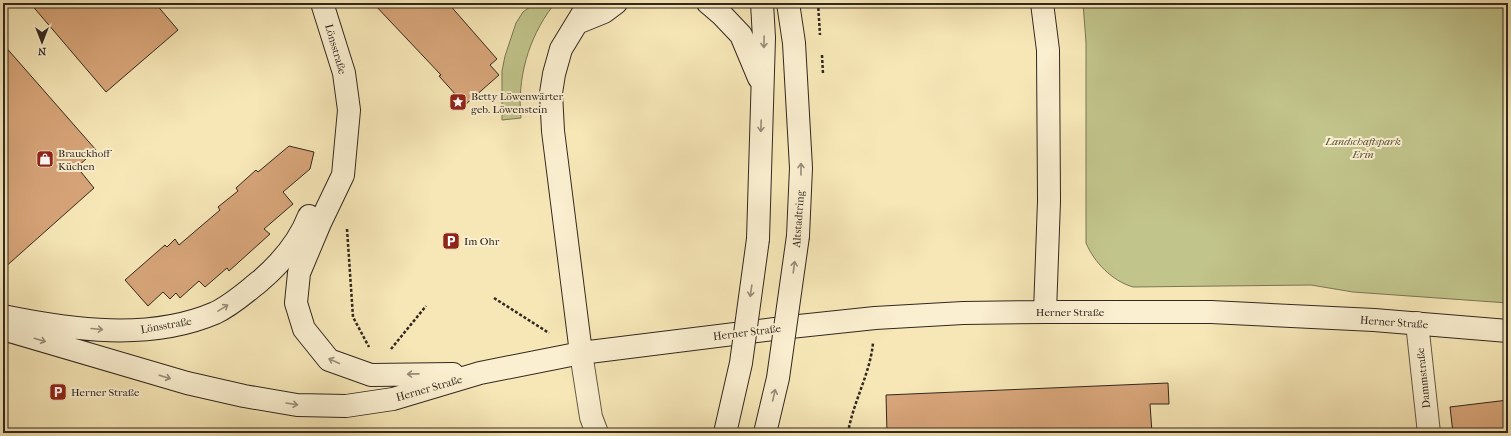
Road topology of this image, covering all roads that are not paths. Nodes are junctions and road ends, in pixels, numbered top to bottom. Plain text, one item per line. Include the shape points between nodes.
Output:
1 (309, 3) edge
2 (322, 3) edge
3 (589, 3) edge
4 (616, 3) edge
5 (708, 3) edge
6 (762, 3) edge
7 (788, 3) edge
8 (798, 3) edge
9 (1042, 3) edge
10 (576, 23) junction
11 (794, 44) junction
12 (762, 87) junction
13 (346, 144) junction
14 (328, 171) junction
15 (320, 224) junction
16 (1045, 312) junction
17 (3, 316) edge
18 (1417, 323) junction
19 (3, 329) edge
20 (1508, 331) edge
21 (581, 353) junction
22 (480, 373) junction
23 (597, 433) edge
24 (726, 433) edge
25 (765, 433) edge
26 (1429, 433) edge

1 - 14 main road, Lönsstraße via 330,66 336,117
2 - 13 main road, Lönsstraße via 344,73 349,110
3 - 10 main road
4 - 10 main road via 604,12
5 - 12 main road via 741,35
6 -> 12 main road
7 - 11 main road, Altstadtring
8 - 11 main road
9 - 16 main road via 1048,58 1049,201
10 - 21 main road via 561,48 551,93 553,131
25 -> 11 main road, Altstadtring, bridge via 778,378 798,236 801,168
12 -> 24 main road, bridge via 758,239 741,363
13 - 14 main road, Lönsstraße
13 - 15 main road, Lönsstraße via 343,175
14 - 15 main road, Lönsstraße
17 -> 14 main road, Lönsstraße via 64,326 143,330 182,324 216,312 242,296 280,262 302,233
22 -> 15 main road, Lönsstraße via 374,370 329,360 304,329 296,303 299,273
16 - 18 main road, Herner Straße via 1210,312
16 - 21 main road, Herner Straße via 875,318
18 - 20 main road, Herner Straße
18 - 26 main road, Dammstraße
19 -> 22 main road, Herner Straße via 187,383 297,405 346,406 393,399
21 - 22 main road, Herner Straße
21 - 23 main road via 591,417

